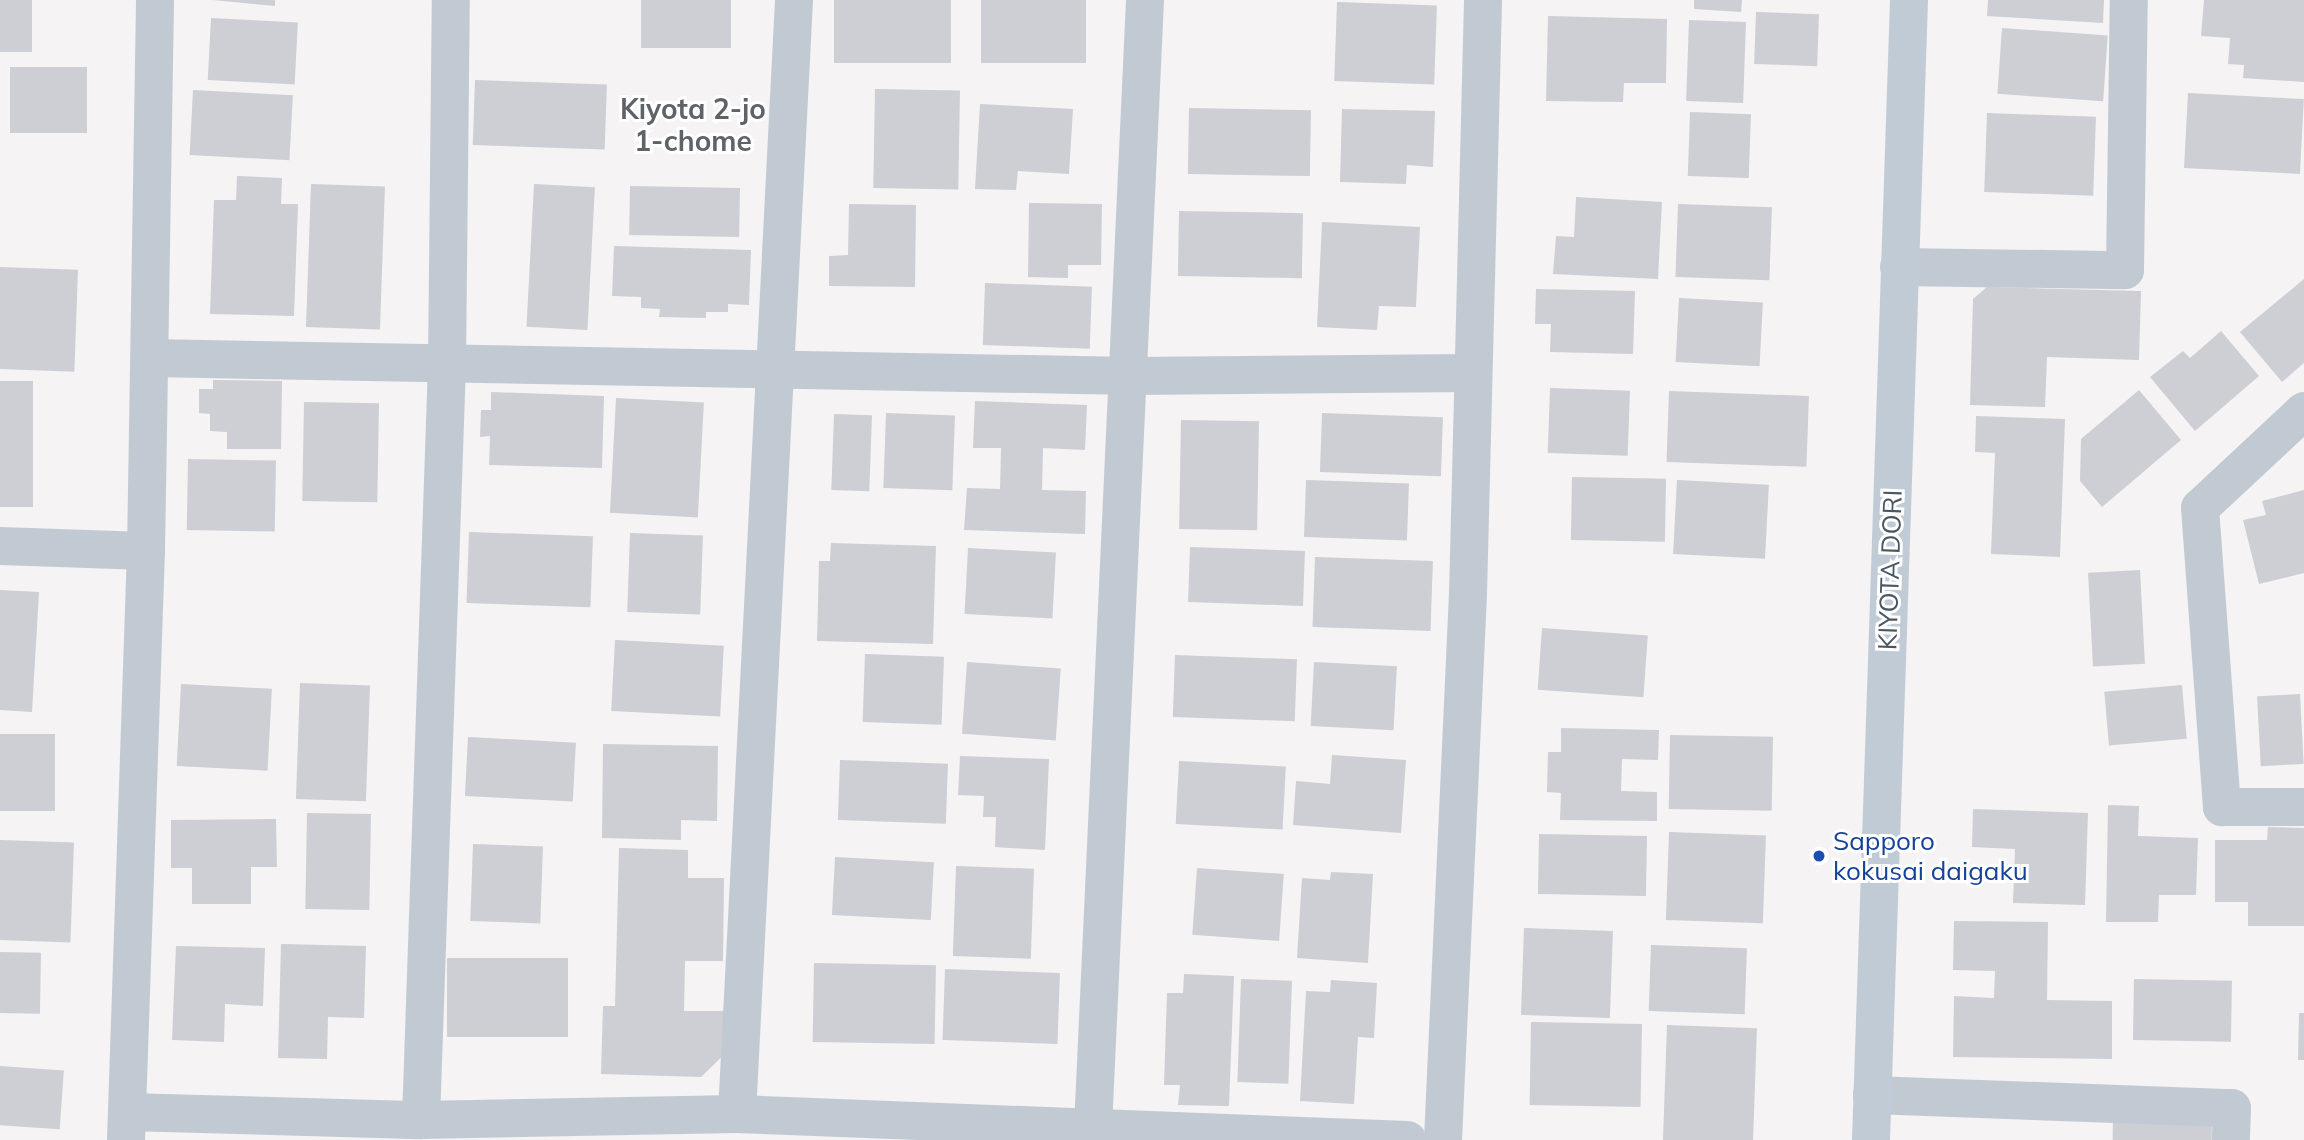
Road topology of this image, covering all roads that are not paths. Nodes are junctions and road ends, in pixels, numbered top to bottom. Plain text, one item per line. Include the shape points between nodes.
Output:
1 (155, 0) edge
2 (451, 0) edge
3 (794, 0) edge
4 (1144, 0) edge
5 (1483, 0) edge
6 (1909, 0) edge
7 (2129, 0) edge
8 (1899, 267) junction
9 (151, 358) junction
10 (447, 364) junction
11 (778, 371) junction
12 (1470, 373) junction
13 (1130, 376) junction
14 (2304, 411) edge
15 (0, 546) edge
16 (146, 551) junction
17 (2304, 807) edge
18 (1872, 1096) junction
19 (737, 1114) junction
20 (421, 1120) junction
21 (126, 1126) edge
22 (1093, 1128) junction
23 (1407, 1140) edge
24 (1443, 1140) edge
25 (1871, 1140) edge
26 (2231, 1140) edge

1 - 9 street
2 - 10 street
3 - 11 street
4 - 13 street
5 - 12 street
6 - 8 street, KIYOTA DORI
7 - 8 street via 2125,270
8 - 18 street, KIYOTA DORI
9 - 10 street
9 - 16 street
10 - 11 street
10 - 20 street
11 - 13 street
11 - 19 street
12 - 13 street
12 - 24 street via 1468,593
13 - 22 street
14 - 17 street via 2200,508 2222,807
15 - 16 street
16 - 21 street
18 - 25 street, KIYOTA DORI
18 - 26 street via 2232,1108
19 - 20 street
19 - 22 street
20 - 21 street
22 - 23 street

